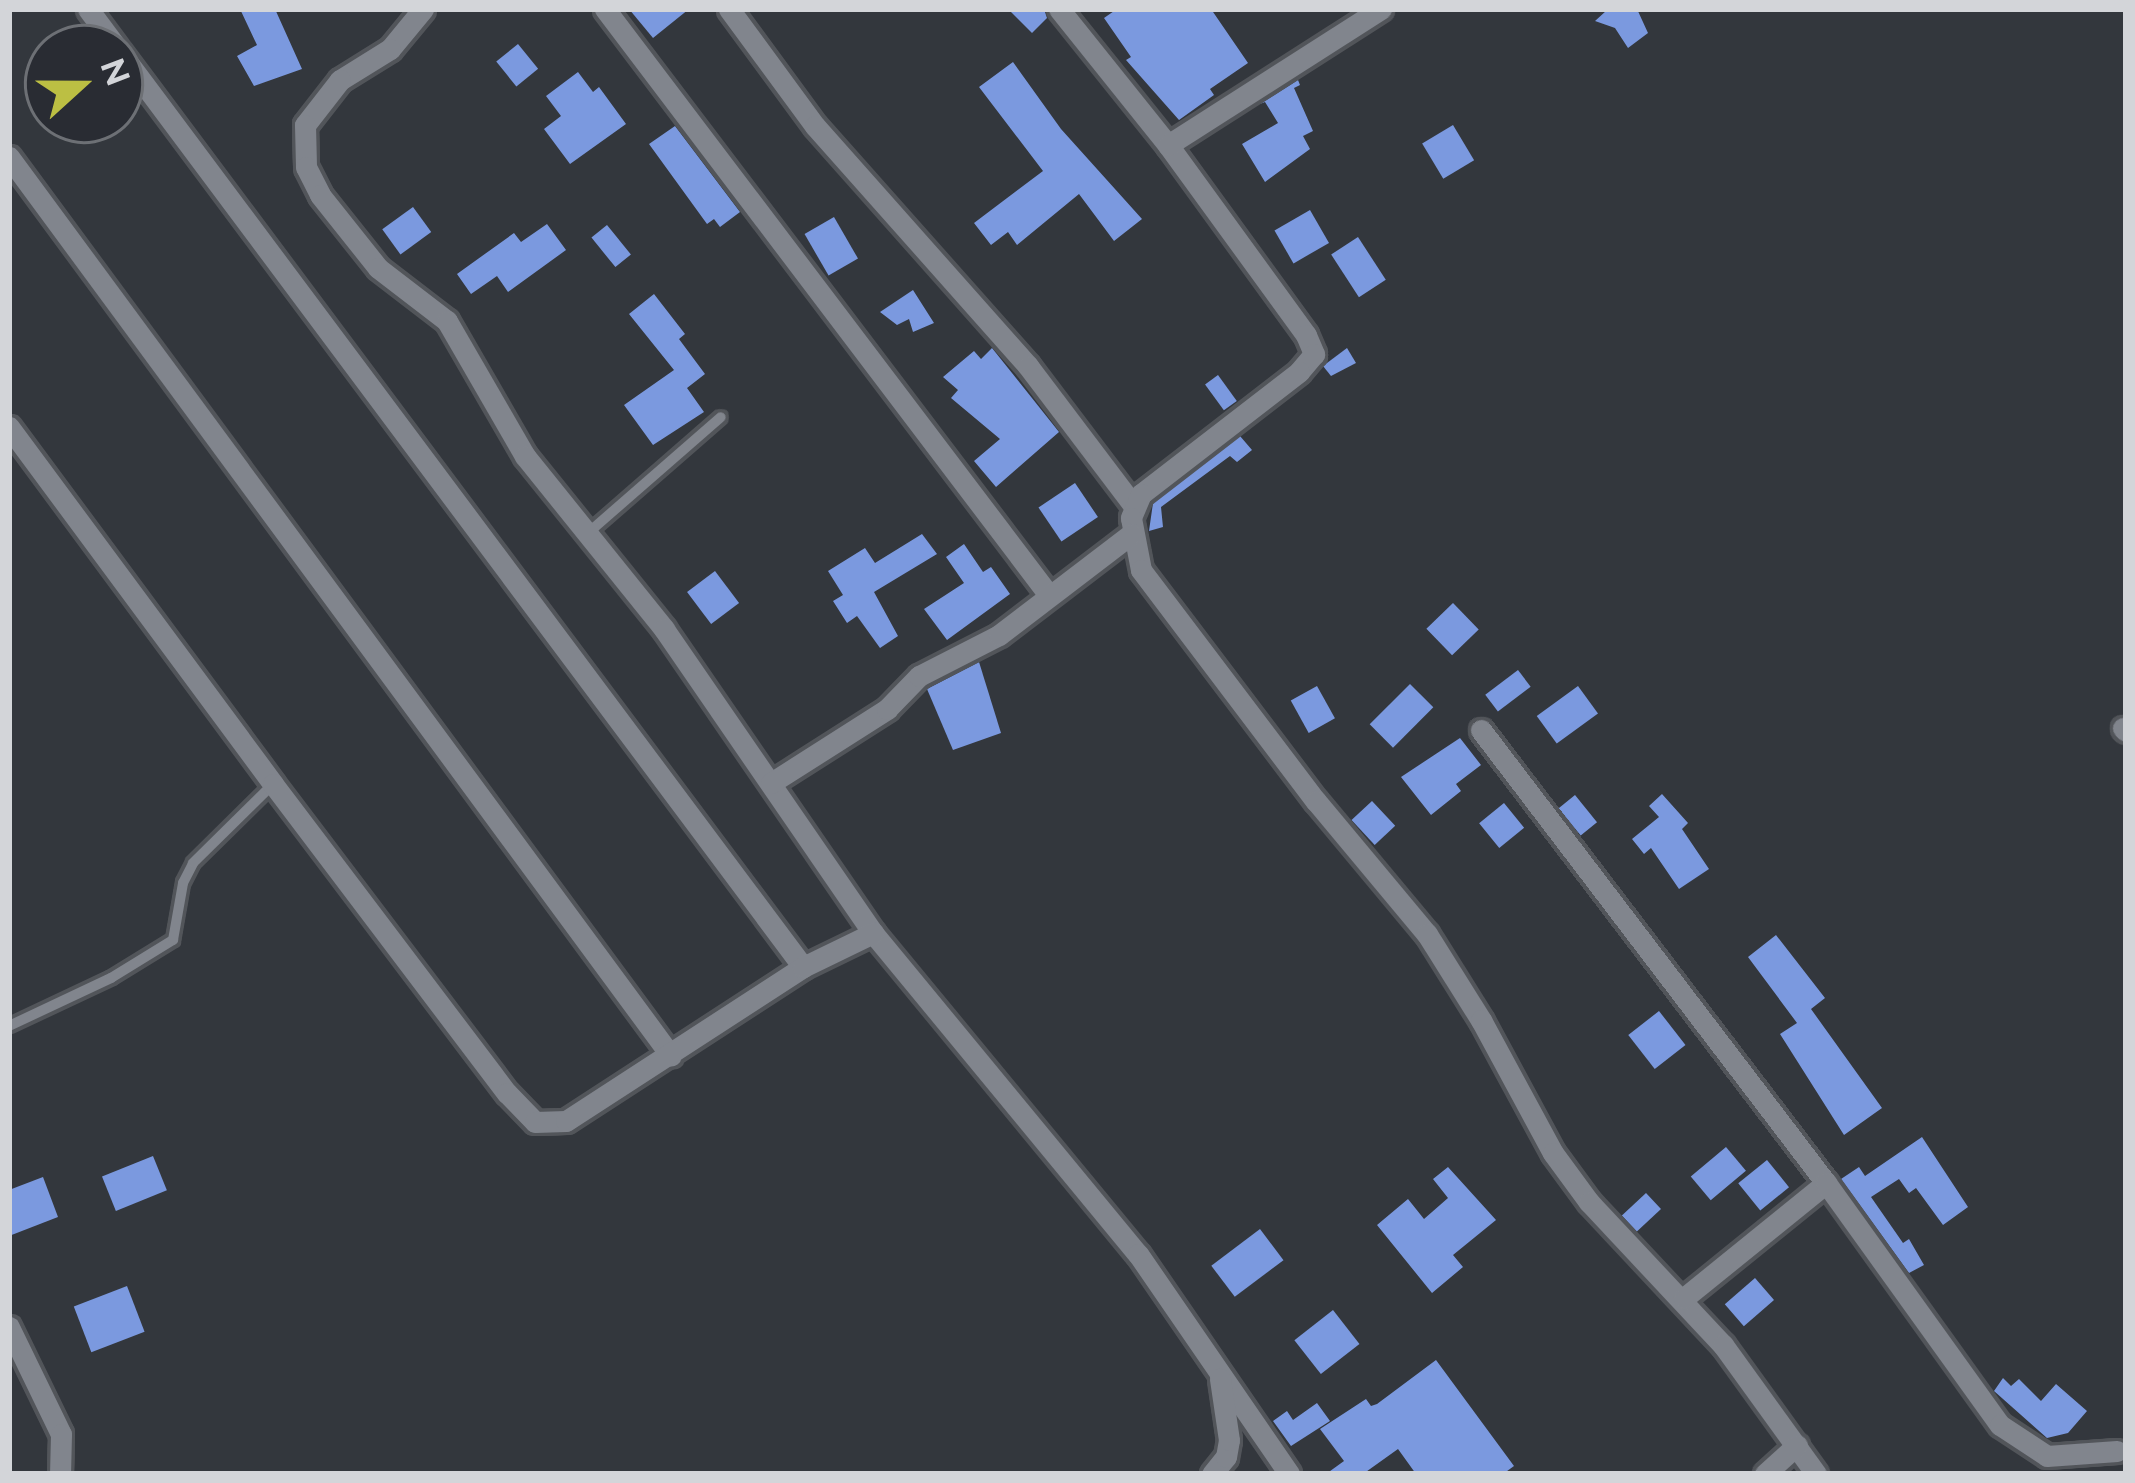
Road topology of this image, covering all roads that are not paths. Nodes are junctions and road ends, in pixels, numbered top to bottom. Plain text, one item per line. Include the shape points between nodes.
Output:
1 (423, 9) edge
2 (605, 9) edge
3 (1059, 9) edge
4 (1382, 9) edge
5 (741, 14) edge
6 (144, 85) edge
7 (1168, 145) junction
8 (9, 157) edge
9 (721, 417) dead end
10 (9, 427) edge
11 (1134, 506) junction
12 (588, 533) junction
13 (1131, 534) junction
14 (1048, 593) junction
15 (1481, 730) dead end
16 (772, 783) junction
17 (273, 784) junction
18 (873, 933) junction
19 (803, 967) junction
20 (9, 1026) edge
21 (671, 1056) junction
22 (1826, 1183) junction
23 (1684, 1298) junction
24 (9, 1327) edge
25 (1220, 1372) junction
26 (1797, 1445) junction
27 (2117, 1451) dead end
28 (60, 1474) edge
29 (1212, 1474) edge
30 (1289, 1474) edge
31 (1765, 1474) edge
32 (1816, 1474) edge

1 - 12 street via 390,49 340,80 314,109 305,125 306,167 334,218 378,268 447,321 496,413
2 - 14 street
3 - 7 street
4 - 7 street
5 - 11 street via 815,126 1028,366
6 - 19 street
7 - 11 street via 1313,353
8 - 21 street
9 - 12 lane
10 - 17 street
11 - 13 street
12 - 16 street
13 - 14 street
13 - 23 street via 1141,570 1426,934 1552,1153
14 - 16 street via 999,635 919,676 887,709
15 - 22 street
16 - 18 street
17 - 20 lane via 193,862 173,940
17 - 21 street via 535,1122 566,1121
18 - 19 street
18 - 25 street via 1082,1182
19 - 21 street
22 - 23 street
22 - 27 street via 2000,1425 2048,1456
23 - 26 street
24 - 28 street via 61,1434
25 - 29 street via 1229,1440
25 - 30 street
26 - 31 street
26 - 32 street

